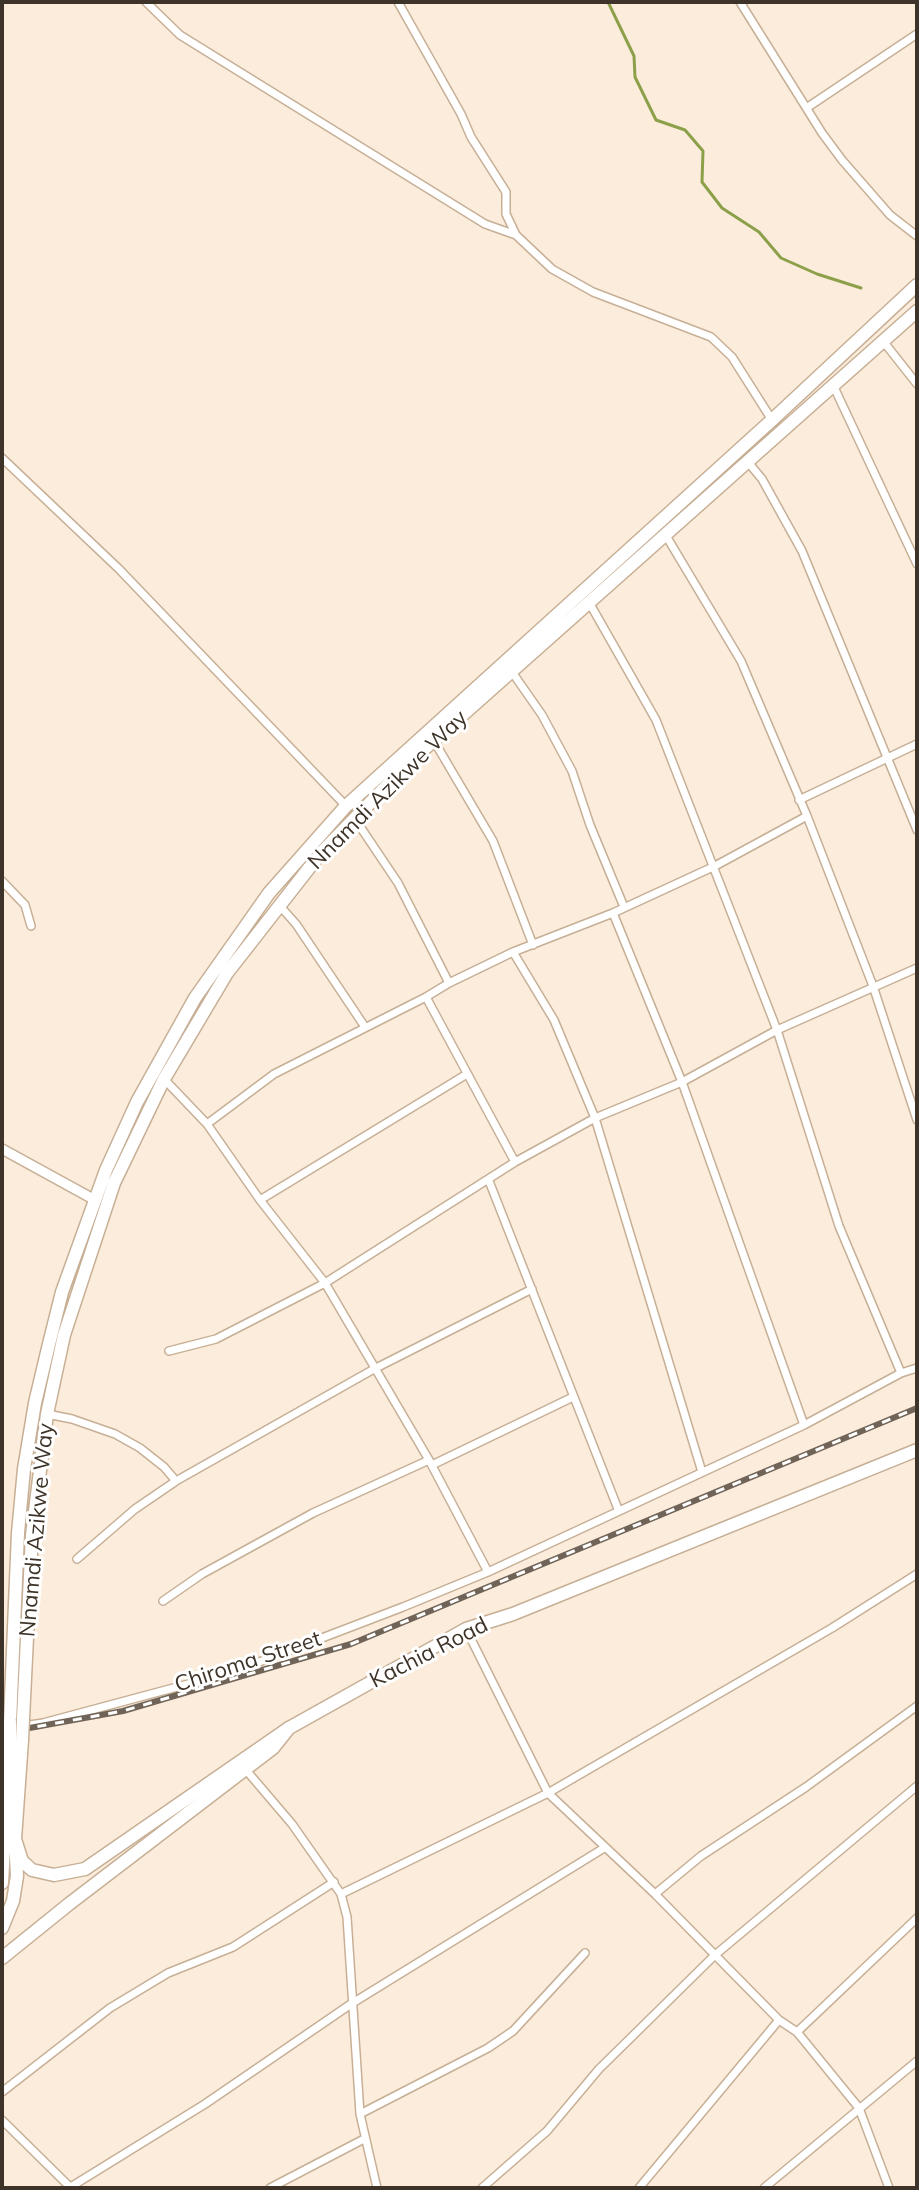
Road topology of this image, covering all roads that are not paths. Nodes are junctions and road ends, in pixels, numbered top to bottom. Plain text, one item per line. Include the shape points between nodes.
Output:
1 (146, 2) edge
2 (398, 2) edge
3 (740, 2) edge
4 (917, 34) edge
5 (808, 107) junction
6 (516, 235) junction
7 (917, 236) edge
8 (917, 285) edge
9 (917, 311) edge
10 (883, 341) junction
11 (917, 384) edge
12 (832, 385) junction
13 (772, 420) junction
14 (2, 458) edge
15 (747, 461) junction
16 (10, 467) junction
17 (2, 473) edge
18 (665, 534) junction
19 (917, 564) edge
20 (590, 604) junction
21 (512, 672) junction
22 (434, 741) junction
23 (917, 744) edge
24 (888, 757) junction
25 (799, 800) junction
26 (346, 806) junction
27 (807, 816) junction
28 (354, 818) junction
29 (917, 830) edge
30 (715, 866) junction
31 (2, 881) edge
32 (279, 905) junction
33 (624, 907) junction
34 (613, 913) junction
35 (31, 926) dead end
36 (533, 945) junction
37 (513, 952) junction
38 (917, 968) edge
39 (449, 983) junction
40 (873, 986) junction
41 (426, 997) junction
42 (365, 1027) junction
43 (777, 1030) junction
44 (467, 1074) junction
45 (164, 1079) junction
46 (682, 1082) junction
47 (595, 1118) junction
48 (917, 1120) edge
49 (207, 1124) junction
50 (2, 1149) edge
51 (515, 1162) junction
52 (489, 1181) junction
53 (95, 1200) junction
54 (260, 1200) junction
55 (325, 1283) junction
56 (532, 1289) junction
57 (169, 1351) dead end
58 (917, 1368) edge
59 (374, 1369) junction
60 (901, 1373) junction
61 (573, 1397) junction
62 (47, 1414) junction
63 (804, 1425) junction
64 (917, 1450) edge
65 (430, 1462) junction
66 (702, 1472) junction
67 (176, 1481) junction
68 (618, 1509) junction
69 (77, 1559) dead end
70 (488, 1572) junction
71 (917, 1574) edge
72 (163, 1601) dead end
73 (466, 1629) junction
74 (917, 1706) edge
75 (6, 1726) edge
76 (289, 1728) junction
77 (16, 1740) junction
78 (246, 1770) junction
79 (917, 1786) edge
80 (548, 1793) junction
81 (15, 1839) junction
82 (604, 1848) junction
83 (334, 1882) junction
84 (2, 1883) edge
85 (341, 1894) junction
86 (655, 1894) junction
87 (917, 1918) edge
88 (2, 1928) edge
89 (585, 1953) dead end
90 (715, 1955) junction
91 (2, 1958) edge
92 (351, 2004) junction
93 (779, 2020) junction
94 (797, 2032) junction
95 (917, 2061) edge
96 (2, 2092) edge
97 (859, 2108) junction
98 (360, 2114) junction
99 (2, 2120) edge
100 (364, 2139) junction
101 (70, 2188) edge
102 (270, 2188) edge
103 (377, 2188) edge
104 (482, 2188) edge
105 (639, 2188) edge
106 (764, 2188) edge
107 (889, 2188) edge

1 - 6 street via 180,35 211,55 485,224
2 - 6 street via 506,192 506,214
3 - 5 street
4 - 5 street
5 - 7 street via 842,160 890,215
6 - 13 street via 552,269 593,292 711,337 732,357
8 - 13 main road, Nnamdi Azikwe Way
9 - 10 main road, Nnamdi Azikwe Way
10 - 11 street
10 - 12 main road, Nnamdi Azikwe Way
12 - 15 main road, Nnamdi Azikwe Way
12 - 19 street
13 - 26 main road, Nnamdi Azikwe Way
14 - 16 street
15 - 18 main road, Nnamdi Azikwe Way
15 - 24 street via 802,551
16 - 17 street
16 - 26 street via 119,569
18 - 20 main road, Nnamdi Azikwe Way
18 - 25 street via 741,661
20 - 21 main road, Nnamdi Azikwe Way
20 - 30 street via 656,720
21 - 22 main road, Nnamdi Azikwe Way
21 - 33 street via 572,771
22 - 28 main road, Nnamdi Azikwe Way
22 - 36 street via 493,841
23 - 24 street
24 - 25 street
24 - 29 street
25 - 27 street
26 - 53 main road, Nnamdi Azikwe Way via 269,893 195,998 137,1102
27 - 30 street
27 - 40 street
28 - 32 main road, Nnamdi Azikwe Way
28 - 39 street via 398,883
30 - 33 street
30 - 43 street
31 - 35 street via 25,905
32 - 42 street
32 - 45 main road, Nnamdi Azikwe Way via 227,973
33 - 34 street
34 - 36 street
34 - 46 street
36 - 37 street
37 - 39 street
37 - 47 street via 554,1020
38 - 40 street
39 - 41 street
40 - 43 street
40 - 48 street
41 - 42 street
41 - 44 street
42 - 49 street via 274,1074
43 - 46 street
43 - 60 street via 839,1226
44 - 51 street
44 - 54 street
45 - 49 street
45 - 62 main road, Nnamdi Azikwe Way via 114,1183 87,1260
46 - 47 street
46 - 63 street
47 - 51 street
47 - 66 street
49 - 54 street
50 - 53 street
51 - 52 street
52 - 55 street
52 - 56 street
53 - 75 main road, Nnamdi Azikwe Way via 62,1292 24,1469
54 - 55 street
55 - 57 street via 216,1339
55 - 59 street
56 - 59 street
56 - 61 street
58 - 60 street, Chiroma Street
59 - 65 street
59 - 67 street
60 - 63 street, Chiroma Street
61 - 65 street
61 - 68 street
62 - 67 street via 115,1434 152,1457
62 - 77 main road, Nnamdi Azikwe Way, bridge via 32,1535 23,1719
63 - 66 street, Chiroma Street
64 - 73 main road, Kachia Road
65 - 70 street
65 - 72 street via 313,1513
66 - 68 street, Chiroma Street
67 - 69 street
68 - 70 street, Chiroma Street
70 - 75 street, Chiroma Street via 233,1672 43,1723
71 - 80 street
73 - 76 main road, Kachia Road
73 - 80 street
74 - 86 street via 701,1856
75 - 77 main road, Nnamdi Azikwe Way, bridge
76 - 78 main road, Kachia Road
76 - 81 main road via 85,1869 54,1875 32,1870 22,1861
77 - 81 main road, Nnamdi Azikwe Way
77 - 84 main road
78 - 83 street
78 - 91 main road, Kachia Road
79 - 90 street
80 - 82 street
80 - 85 street
81 - 88 main road, Nnamdi Azikwe Way via 17,1876
82 - 86 street
82 - 92 street
83 - 85 street
83 - 96 street via 233,1947 168,1973 110,2008
85 - 92 street
86 - 90 street
87 - 94 street
89 - 98 street via 513,2031
90 - 93 street
90 - 104 street via 599,2069 547,2131
92 - 98 street
92 - 101 street
93 - 94 street
93 - 105 street
94 - 97 street
95 - 97 street
97 - 106 street
97 - 107 street
98 - 100 street
99 - 101 street
100 - 102 street
100 - 103 street

